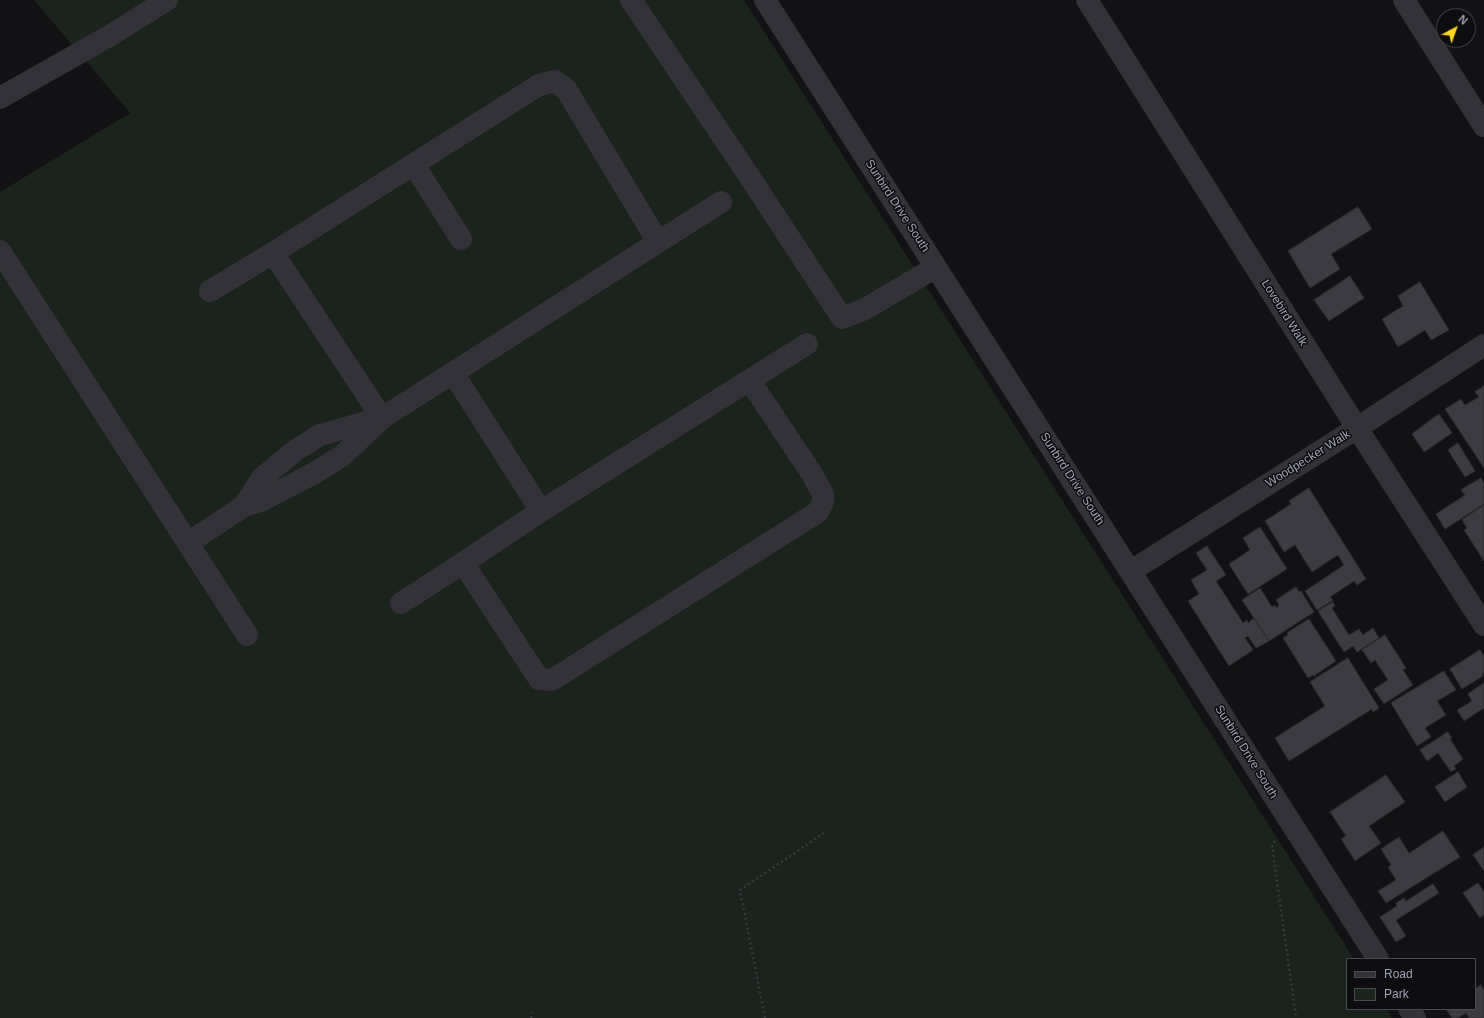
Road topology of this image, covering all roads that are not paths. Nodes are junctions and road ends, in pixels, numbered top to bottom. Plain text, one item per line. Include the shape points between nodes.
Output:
1 (167, 0) edge
2 (631, 0) edge
3 (765, 0) edge
4 (1087, 0) edge
5 (1404, 0) edge
6 (0, 98) edge
7 (1484, 126) edge
8 (414, 165) junction
9 (722, 202) dead end
10 (461, 239) dead end
11 (658, 242) junction
12 (0, 251) edge
13 (273, 253) junction
14 (936, 267) junction
15 (210, 291) dead end
16 (807, 344) dead end
17 (1484, 345) edge
18 (453, 374) junction
19 (750, 381) junction
20 (382, 418) junction
21 (1357, 428) junction
22 (244, 506) junction
23 (541, 511) junction
24 (188, 543) junction
25 (463, 563) junction
26 (1131, 571) junction
27 (401, 603) dead end
28 (1484, 625) edge
29 (247, 635) dead end
30 (1377, 958) edge

1 - 6 street
2 - 14 street via 842,318 865,309
3 - 14 street, Sunbird Drive South
4 - 21 street, Lovebird Walk
5 - 7 street
8 - 10 street
8 - 11 street via 539,85 555,81 566,89
8 - 13 street
9 - 11 street
11 - 18 street
12 - 24 street
13 - 15 street
13 - 20 street
14 - 26 street, Sunbird Drive South
16 - 19 street
17 - 21 street, Woodpecker Walk
18 - 20 street
18 - 23 street
19 - 23 street
19 - 25 street via 812,474 823,494 823,502 818,512 732,567 552,680 539,679
20 - 22 street via 336,460 261,501
20 - 22 street via 320,435 296,450 262,478
21 - 26 street, Woodpecker Walk
21 - 28 street, Lovebird Walk
22 - 24 street
23 - 25 street
24 - 29 street
25 - 27 street
26 - 30 street, Sunbird Drive South

